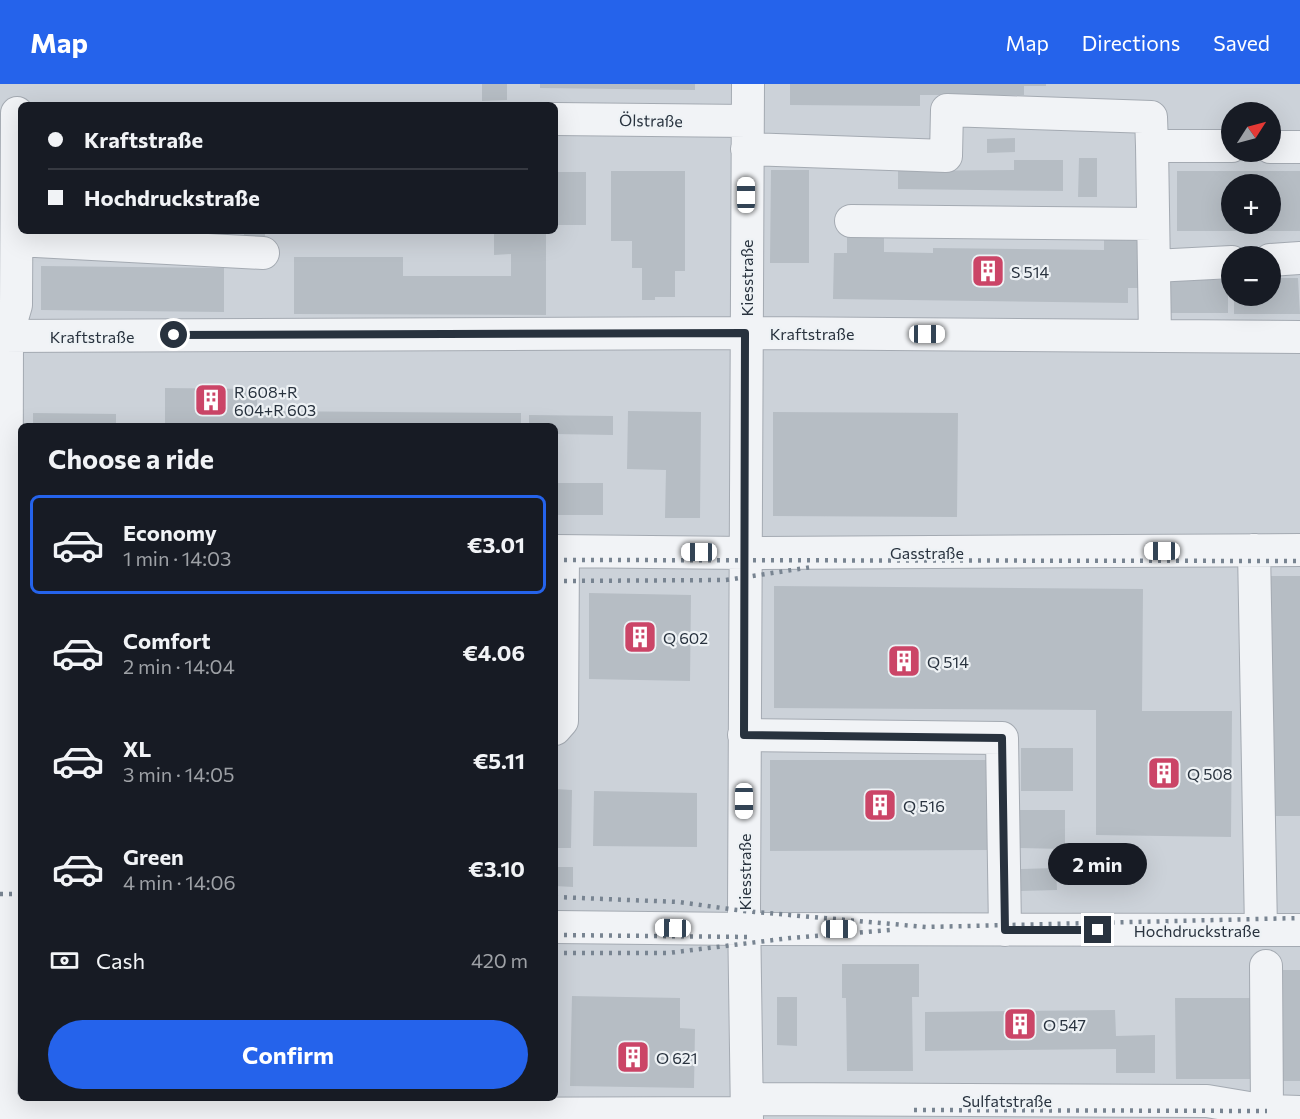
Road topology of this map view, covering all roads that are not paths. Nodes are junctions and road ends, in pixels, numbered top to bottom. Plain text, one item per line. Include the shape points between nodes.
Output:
1 (748, 84) edge
2 (13, 113) edge
3 (558, 119) edge
4 (747, 135) junction
5 (1152, 146) junction
6 (1221, 146) edge
7 (1281, 147) edge
8 (1300, 147) edge
9 (851, 221) dead end
10 (1153, 224) junction
11 (16, 240) junction
12 (263, 253) dead end
13 (1300, 258) edge
14 (1281, 259) edge
15 (1221, 263) edge
16 (1154, 266) junction
17 (745, 333) junction
18 (3, 336) edge
19 (1155, 336) junction
20 (1300, 337) edge
21 (9, 549) edge
22 (1254, 550) junction
23 (1300, 550) edge
24 (559, 551) edge
25 (745, 553) junction
26 (558, 726) edge
27 (744, 735) junction
28 (3, 803) edge
29 (8, 920) edge
30 (558, 927) edge
31 (744, 929) junction
32 (1005, 930) junction
33 (1261, 930) junction
34 (1300, 930) edge
35 (1266, 966) dead end
36 (0, 1110) edge
37 (747, 1110) edge
38 (1267, 1112) junction
39 (1300, 1112) edge
40 (138, 1115) edge
41 (398, 1116) edge
42 (1, 1119) edge

1 - 4 street, Kiesstraße
2 - 11 street
3 - 4 street, Ölstraße
4 - 5 street, Ölstraße via 946,156 947,110 1150,117
4 - 17 street, Kiesstraße
5 - 6 street
5 - 10 street
7 - 8 street
9 - 10 street
10 - 16 street
11 - 12 street
11 - 18 street via 16,305
13 - 14 street
15 - 16 street
16 - 19 street
17 - 18 street, Kraftstraße
17 - 19 street, Kraftstraße
17 - 25 street, Kiesstraße
18 - 21 street
19 - 20 street, Kraftstraße
21 - 28 street
22 - 23 street, Gasstraße
22 - 25 street, Gasstraße
22 - 33 street
24 - 25 street, Gasstraße
24 - 26 street via 562,721
25 - 27 street, Kiesstraße
27 - 31 street, Kiesstraße
27 - 32 street via 1002,738
28 - 29 street
29 - 36 street
30 - 31 street, Hochdruckstraße
31 - 32 street, Hochdruckstraße
31 - 37 street, Kiesstraße
32 - 33 street, Hochdruckstraße
33 - 34 street, Hochdruckstraße
35 - 38 street
36 - 40 street, Sulfatstraße
36 - 42 street
37 - 38 street, Sulfatstraße via 1207,1101
37 - 41 street, Sulfatstraße
38 - 39 street, Sulfatstraße
40 - 41 street, Sulfatstraße

